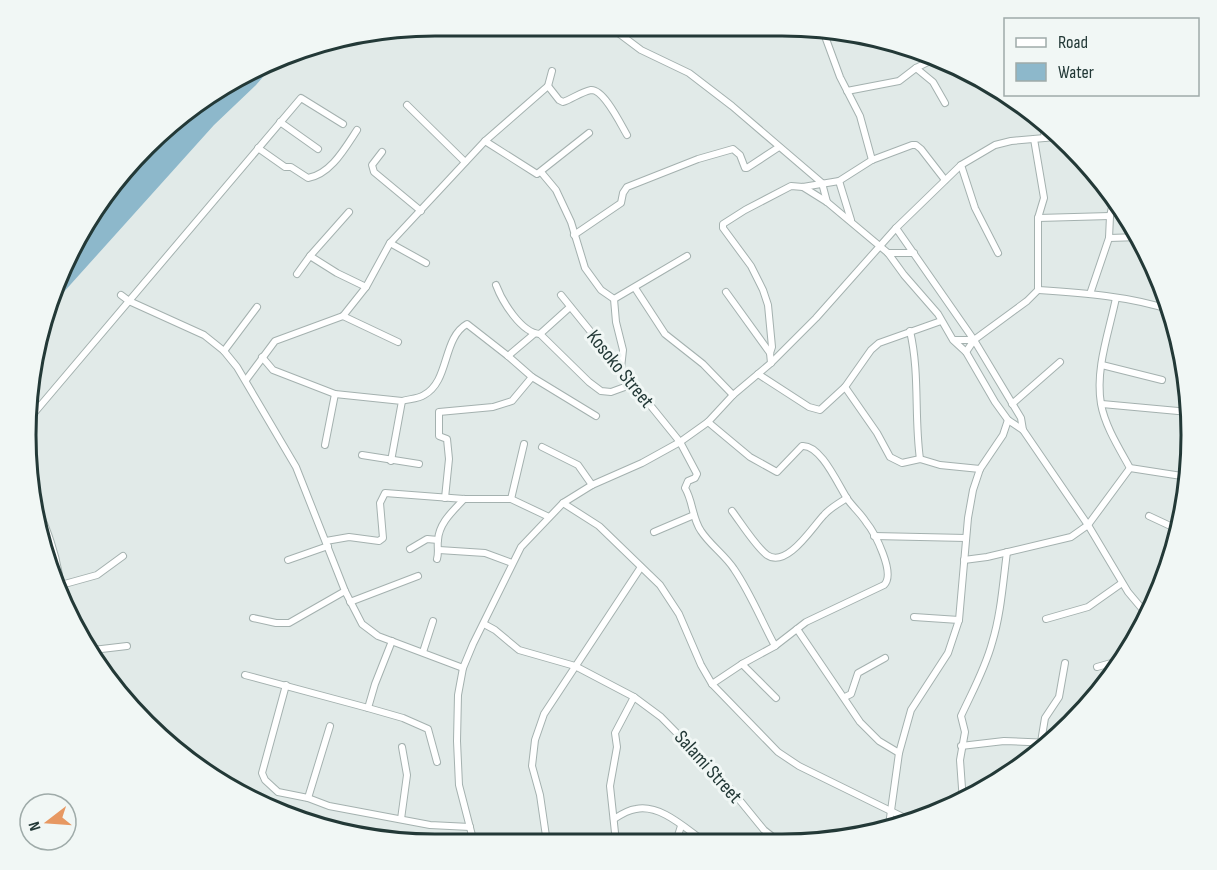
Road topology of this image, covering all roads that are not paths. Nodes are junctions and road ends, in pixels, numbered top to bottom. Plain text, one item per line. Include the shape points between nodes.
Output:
1 (622, 36) edge
2 (826, 39) dead end
3 (926, 63) edge
4 (916, 68) junction
5 (552, 71) dead end
6 (548, 86) junction
7 (847, 91) junction
8 (945, 103) dead end
9 (407, 105) dead end
10 (280, 122) junction
11 (343, 124) dead end
12 (357, 130) dead end
13 (588, 133) dead end
14 (1044, 134) edge
15 (627, 135) dead end
16 (1045, 138) joint
17 (1035, 139) junction
18 (485, 141) junction
19 (779, 147) junction
20 (258, 148) junction
21 (318, 149) dead end
22 (382, 152) dead end
23 (872, 160) junction
24 (465, 162) junction
25 (962, 165) junction
26 (541, 172) junction
27 (839, 180) junction
28 (945, 180) junction
29 (822, 183) junction
30 (804, 188) junction
31 (827, 202) junction
32 (1112, 210) edge
33 (421, 211) junction
34 (349, 212) dead end
35 (1110, 216) junction
36 (1038, 218) junction
37 (851, 221) junction
38 (896, 228) junction
39 (574, 235) junction
40 (1129, 237) edge
41 (1109, 238) junction
42 (390, 243) junction
43 (879, 247) junction
44 (888, 253) junction
45 (914, 253) junction
46 (998, 253) dead end
47 (310, 256) junction
48 (687, 256) dead end
49 (426, 262) dead end
50 (297, 274) dead end
51 (496, 285) dead end
52 (366, 287) junction
53 (635, 288) junction
54 (1038, 290) junction
55 (726, 292) dead end
56 (1090, 294) junction
57 (561, 295) dead end
58 (121, 296) dead end
59 (1116, 298) junction
60 (615, 299) junction
61 (129, 301) junction
62 (257, 307) dead end
63 (570, 307) junction
64 (1160, 307) edge
65 (343, 316) junction
66 (941, 321) junction
67 (910, 331) junction
68 (537, 334) junction
69 (954, 340) junction
70 (974, 340) junction
71 (398, 342) dead end
72 (224, 351) junction
73 (966, 352) junction
74 (770, 353) junction
75 (508, 356) junction
76 (262, 357) junction
77 (771, 363) junction
78 (1060, 363) dead end
79 (1102, 365) junction
80 (621, 368) junction
81 (758, 374) junction
82 (532, 377) junction
83 (246, 380) junction
84 (1162, 380) dead end
85 (633, 384) junction
86 (844, 387) junction
87 (335, 394) junction
88 (733, 395) junction
89 (402, 401) junction
90 (1012, 404) junction
91 (1101, 404) junction
92 (37, 410) edge
93 (1180, 411) edge
94 (596, 416) dead end
95 (1008, 420) junction
96 (708, 422) junction
97 (1023, 430) junction
98 (680, 442) junction
99 (525, 444) dead end
100 (326, 445) dead end
101 (542, 447) dead end
102 (362, 455) dead end
103 (920, 459) junction
104 (391, 461) junction
105 (419, 465) dead end
106 (1130, 468) junction
107 (980, 469) junction
108 (1179, 476) edge
109 (592, 485) junction
110 (445, 498) junction
111 (847, 498) junction
112 (511, 499) junction
113 (464, 500) junction
114 (563, 503) junction
115 (732, 511) dead end
116 (694, 515) junction
117 (1149, 516) dead end
118 (549, 518) junction
119 (1088, 525) junction
120 (1170, 526) edge
121 (654, 532) dead end
122 (874, 536) junction
123 (966, 538) junction
124 (438, 540) junction
125 (327, 543) junction
126 (410, 549) dead end
127 (439, 550) junction
128 (1007, 552) junction
129 (123, 556) dead end
130 (437, 559) dead end
131 (288, 560) dead end
132 (964, 560) junction
133 (512, 563) junction
134 (641, 567) junction
135 (418, 576) dead end
136 (1122, 583) junction
137 (65, 584) edge
138 (345, 591) junction
139 (350, 602) junction
140 (1142, 608) edge
141 (914, 617) dead end
142 (253, 618) dead end
143 (1046, 619) dead end
144 (959, 620) junction
145 (433, 621) dead end
146 (484, 624) junction
147 (797, 629) junction
148 (392, 641) junction
149 (127, 646) dead end
150 (775, 646) junction
151 (98, 649) edge
152 (423, 652) junction
153 (885, 658) dead end
154 (1065, 663) dead end
155 (741, 664) junction
156 (1109, 664) edge
157 (575, 666) junction
158 (1097, 667) dead end
159 (463, 668) junction
160 (245, 675) dead end
161 (712, 684) junction
162 (286, 685) junction
163 (633, 697) junction
164 (776, 698) dead end
165 (845, 698) junction
166 (369, 708) junction
167 (330, 726) dead end
168 (1042, 738) edge
169 (1037, 742) edge
170 (961, 746) junction
171 (402, 747) dead end
172 (900, 753) junction
173 (437, 762) dead end
174 (963, 791) edge
175 (308, 798) junction
176 (890, 811) junction
177 (900, 816) edge
178 (401, 819) junction
179 (614, 819) junction
180 (889, 819) edge
181 (681, 826) junction
182 (470, 828) junction
183 (472, 834) edge
184 (546, 834) edge
185 (615, 834) edge
186 (678, 834) edge
187 (693, 834) edge
188 (770, 834) edge

1 - 19 street via 693,76
2 - 7 street
3 - 4 street
4 - 7 street via 899,81
4 - 8 street via 931,80
5 - 6 street
6 - 15 street via 563,102 590,90 599,93
6 - 18 street
7 - 23 street via 862,121
9 - 24 street
10 - 11 street via 302,98
10 - 20 street
10 - 21 street
12 - 20 street via 332,164 319,176 308,178
13 - 26 street
14 - 16 street
16 - 17 street
17 - 25 street via 995,145
17 - 36 street via 1044,198
18 - 24 street
18 - 26 street via 533,172
19 - 29 street
19 - 39 street via 747,168 733,149 627,187 621,203
20 - 61 street
22 - 33 street via 372,165 374,172
23 - 27 street
23 - 28 street via 916,146
24 - 33 street
25 - 28 street
25 - 46 street via 975,208
26 - 39 street via 556,190
27 - 29 street
27 - 37 street
28 - 38 street
29 - 30 street
29 - 31 street
30 - 31 street
30 - 74 street via 791,186 722,225 763,290 768,305
31 - 37 street
32 - 35 street
33 - 42 street
34 - 47 street
35 - 36 street
35 - 41 street
36 - 54 street
37 - 43 street
38 - 43 street
38 - 45 street
39 - 60 street via 585,268 601,290
40 - 41 street
41 - 56 street
42 - 49 street
42 - 52 street
43 - 44 street
43 - 77 street
44 - 45 street
44 - 66 street
45 - 70 street
47 - 50 street
47 - 52 street
48 - 53 street
51 - 68 street via 511,312
52 - 65 street
53 - 60 street
53 - 88 street via 665,334 712,372
54 - 56 street
54 - 70 street
55 - 74 street
56 - 59 street
57 - 63 street, Kosoko Street
58 - 61 street
59 - 64 street
59 - 79 street
60 - 80 street via 623,350
61 - 72 street via 204,334
61 - 92 street
62 - 72 street
63 - 68 street
63 - 80 street, Kosoko Street
65 - 71 street
65 - 76 street via 276,341
66 - 67 street
66 - 69 street
67 - 86 street via 879,342
67 - 103 street via 917,367 916,432
68 - 75 street
68 - 85 street via 601,391
69 - 70 street
69 - 73 street
70 - 73 street
70 - 90 street
72 - 83 street
73 - 95 street
74 - 77 street
75 - 82 street
75 - 89 street via 467,324 458,329 435,384 424,395
76 - 83 street
76 - 87 street via 273,370
77 - 81 street
78 - 90 street
79 - 84 street
79 - 91 street
80 - 85 street, Kosoko Street
81 - 86 street via 815,410
81 - 88 street
82 - 94 street
82 - 110 street via 512,401 493,407 439,412 440,436 447,440 449,459
83 - 125 street via 296,467
85 - 98 street, Kosoko Street
86 - 103 street via 890,457 902,463
87 - 89 street
87 - 100 street
88 - 96 street
89 - 104 street
90 - 97 street
91 - 93 street
91 - 106 street
95 - 97 street
95 - 107 street via 1003,435
96 - 98 street
96 - 111 street via 750,457 777,472 802,446 812,448
97 - 119 street
98 - 109 street
98 - 116 street, Kosoko Street via 697,474 685,488
99 - 112 street
101 - 109 street via 578,465
102 - 104 street
103 - 107 street
104 - 105 street
106 - 108 street
106 - 119 street
107 - 123 street via 970,503
109 - 114 street
110 - 113 street
110 - 125 street via 386,493 380,503 383,538 379,541 349,537
111 - 115 street via 823,516 806,539 778,557 768,555
111 - 122 street
112 - 113 street
112 - 118 street
113 - 124 street via 442,524
114 - 118 street
114 - 134 street via 600,526
116 - 121 street
116 - 150 street via 701,531 732,566
117 - 120 street
118 - 133 street via 521,547
119 - 128 street via 1067,539
119 - 136 street
122 - 123 street
122 - 147 street via 888,568 887,583
123 - 132 street
124 - 126 street via 427,539
124 - 127 street
125 - 131 street
125 - 138 street
127 - 130 street
127 - 133 street via 485,553
128 - 132 street
128 - 170 street via 992,644 961,716 965,732
129 - 137 street via 97,575
132 - 144 street
133 - 146 street
134 - 157 street
134 - 161 street via 672,602
135 - 139 street
136 - 140 street
136 - 143 street via 1088,607
138 - 139 street
138 - 142 street via 289,623
139 - 148 street via 362,624
141 - 144 street
144 - 172 street via 948,653 911,710
145 - 152 street
146 - 157 street via 519,650
146 - 159 street
147 - 150 street
147 - 165 street
148 - 152 street
148 - 166 street
149 - 151 street
150 - 155 street
152 - 159 street
153 - 165 street via 858,673 851,694
154 - 168 street via 1059,697 1045,718
155 - 161 street
155 - 164 street
156 - 158 street
157 - 163 street, Salami Street
157 - 184 street via 544,714 532,752 532,772
159 - 182 street via 457,706 458,771
160 - 162 street
161 - 176 street via 787,759
162 - 166 street
162 - 175 street via 262,775 278,792
163 - 179 street via 615,733 617,747 610,786
163 - 188 street, Salami Street via 673,727
165 - 172 street via 872,735
166 - 173 street via 428,729
167 - 175 street
169 - 170 street
170 - 174 street
171 - 178 street via 407,775
172 - 176 street
175 - 178 street via 329,806
176 - 177 street
176 - 180 street
178 - 182 street
179 - 181 street via 639,808 662,813
179 - 185 street
181 - 186 street
181 - 187 street
182 - 183 street

